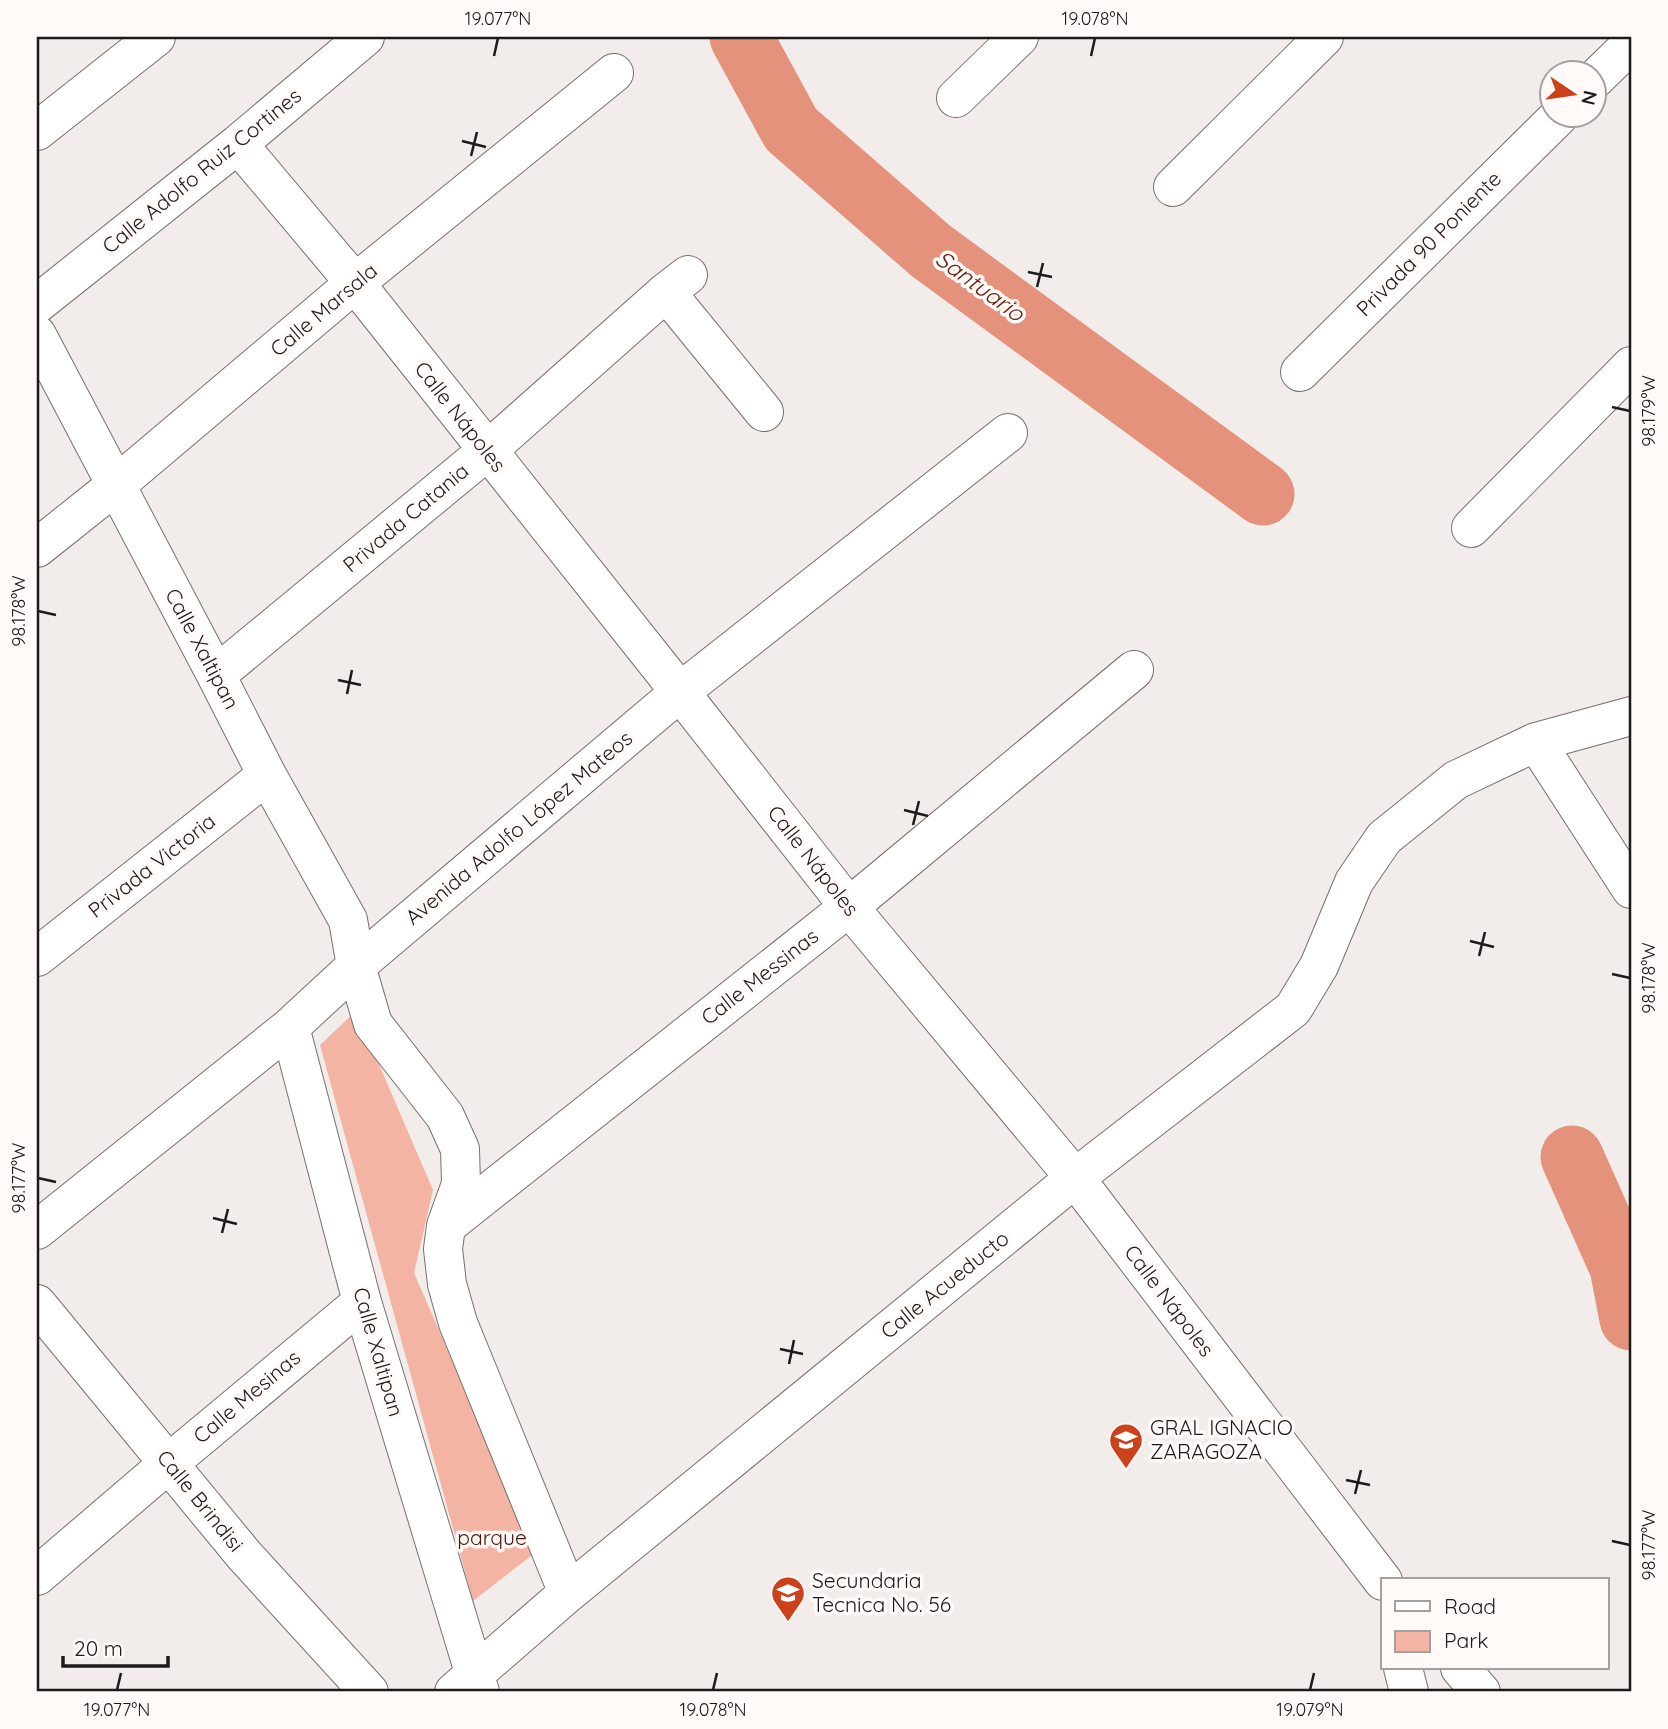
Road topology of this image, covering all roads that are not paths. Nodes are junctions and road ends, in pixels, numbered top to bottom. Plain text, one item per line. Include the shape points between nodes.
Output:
1 (156, 37) edge
2 (365, 37) edge
3 (1019, 37) edge
4 (1324, 37) edge
5 (1631, 44) edge
6 (1608, 66) edge
7 (614, 74) dead end
8 (956, 98) dead end
9 (1545, 130) edge
10 (37, 131) edge
11 (238, 145) junction
12 (1173, 187) dead end
13 (355, 283) junction
14 (37, 304) edge
15 (37, 335) edge
16 (1631, 366) edge
17 (1300, 372) dead end
18 (764, 412) dead end
19 (1008, 433) dead end
20 (487, 451) junction
21 (116, 485) junction
22 (1471, 528) dead end
23 (37, 548) edge
24 (1134, 670) dead end
25 (216, 675) junction
26 (680, 692) junction
27 (1631, 716) edge
28 (1536, 743) junction
29 (267, 775) junction
30 (1631, 889) edge
31 (849, 907) junction
32 (37, 957) edge
33 (356, 966) junction
34 (290, 1027) junction
35 (1076, 1178) junction
36 (446, 1226) junction
37 (37, 1230) edge
38 (362, 1302) junction
39 (37, 1304) edge
40 (169, 1462) junction
41 (37, 1576) edge
42 (1381, 1578) edge
43 (568, 1593) junction
44 (1404, 1670) edge
45 (1462, 1670) edge
46 (469, 1687) edge
47 (369, 1692) edge
48 (1409, 1692) edge
49 (1481, 1692) edge

1 - 10 street
2 - 11 street, Calle Adolfo Ruiz Cortines
3 - 8 street
4 - 12 street
5 - 6 street
7 - 13 street, Calle Marsala
9 - 17 street, Privada 90 Poniente
11 - 13 street, Calle Nápoles
11 - 14 street, Calle Adolfo Ruiz Cortines
13 - 20 street, Calle Nápoles
13 - 21 street, Calle Marsala
15 - 21 street, Calle Xaltipan
16 - 22 street
18 - 20 street, Privada Catania via 677,283
19 - 26 street, Avenida Adolfo López Mateos
20 - 25 street, Privada Catania
20 - 26 street, Calle Nápoles
21 - 23 street, Calle Marsala
21 - 25 street, Calle Xaltipan
24 - 31 street, Calle Messinas
25 - 29 street, Calle Xaltipan
26 - 31 street, Calle Nápoles
26 - 33 street, Avenida Adolfo López Mateos
27 - 28 street, Calle Acueducto
28 - 30 street
28 - 35 street, Calle Acueducto via 1456,780 1384,838 1354,882 1320,967 1293,1009
29 - 32 street, Privada Victoria
29 - 33 street, Calle Xaltipan via 348,920
31 - 35 street, Calle Nápoles
31 - 36 street, Calle Messinas
33 - 34 street, Avenida Adolfo López Mateos
33 - 36 street, Calle Xaltipan via 373,1024 445,1116 460,1149 461,1184
34 - 37 street, Avenida Adolfo López Mateos
34 - 38 street, Calle Xaltipan
35 - 42 street, Calle Nápoles
35 - 43 street, Calle Acueducto
36 - 43 street, Calle Xaltipan via 447,1284 458,1323
38 - 40 street, Calle Mesinas
38 - 46 street, Calle Xaltipan
39 - 40 street, Calle Brindisi
40 - 41 street, Calle Mesinas
40 - 47 street, Calle Brindisi via 244,1555
43 - 46 street, Calle Acueducto
44 - 48 street
45 - 49 street

